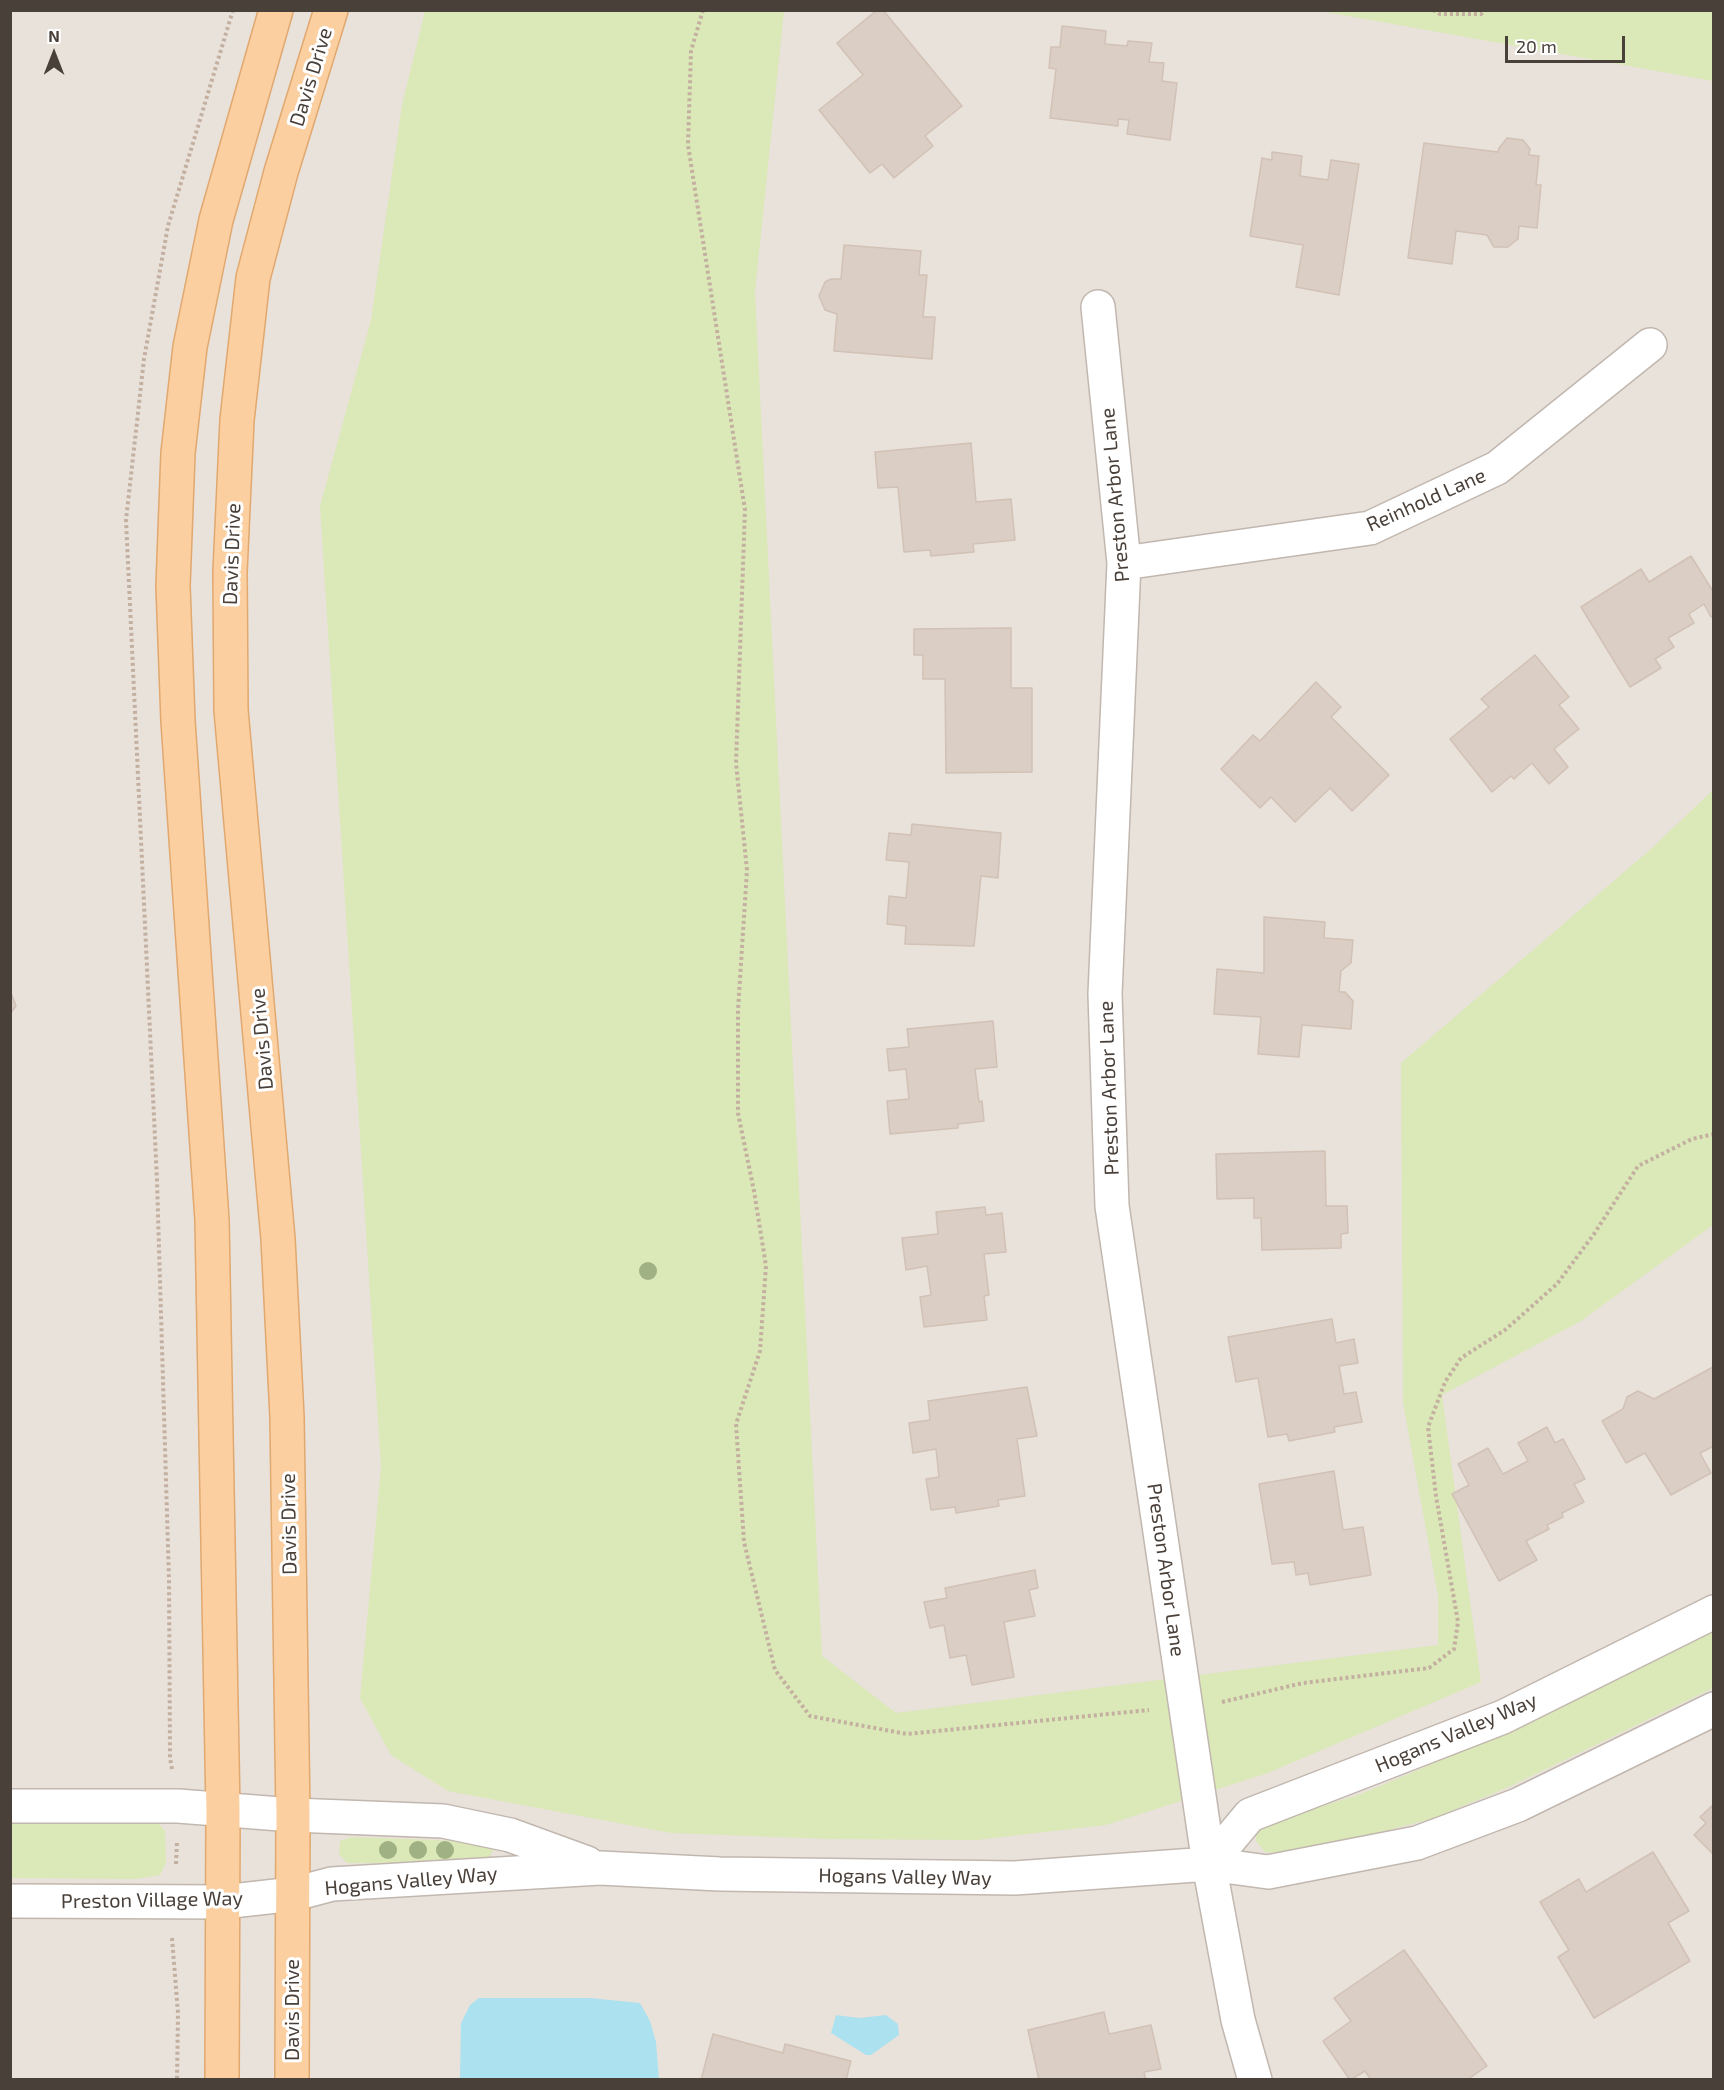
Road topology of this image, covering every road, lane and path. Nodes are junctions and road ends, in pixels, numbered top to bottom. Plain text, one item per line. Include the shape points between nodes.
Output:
1 (276, 10) edge
2 (331, 10) edge
3 (703, 10) edge
4 (1433, 10) edge
5 (1485, 10) edge
6 (1098, 307) dead end
7 (1650, 345) dead end
8 (1124, 563) junction
9 (1713, 1134) edge
10 (1713, 1612) edge
11 (1186, 1707) junction
12 (1713, 1710) edge
13 (10, 1806) edge
14 (178, 1806) junction
15 (223, 1811) junction
16 (293, 1815) junction
17 (1209, 1864) junction
18 (600, 1868) junction
19 (294, 1894) junction
20 (10, 1900) edge
21 (175, 1902) junction
22 (223, 1902) junction
23 (177, 2079) edge
24 (222, 2079) edge
25 (292, 2079) edge
26 (1255, 2079) edge

1 - 15 main road via 216,220 190,347 178,453 173,586 178,721 213,1220
2 - 16 main road, Davis Drive via 253,278 237,420 230,572 231,710 278,1239 287,1417
3 - 11 path via 691,51 688,145 745,510 736,764 747,870 738,1010 738,1113 766,1266 760,1351 736,1424 744,1542 775,1670 810,1716 907,1734
4 - 5 path via 1440,14 1481,14
6 - 8 street, Preston Arbor Lane
7 - 8 street, Reinhold Lane via 1497,468 1370,528
8 - 11 street, Preston Arbor Lane via 1105,994 1112,1206
9 - 11 path via 1692,1139 1638,1166 1557,1284 1505,1330 1461,1358 1445,1382 1428,1427 1458,1622 1454,1649 1429,1668 1303,1683
10 - 17 street, Hogans Valley Way via 1503,1717 1250,1815
11 - 17 street, Preston Arbor Lane
12 - 17 street, Hogans Valley Way via 1518,1805 1417,1843 1268,1872
13 - 14 street
14 - 15 street
14 - 21 path
15 - 16 street
15 - 22 main road
16 - 18 street, Hogans Valley Way via 443,1821 510,1835
16 - 19 main road, Davis Drive
17 - 18 street, Hogans Valley Way via 1015,1878 720,1874
17 - 26 street, Preston Arbor Lane via 1238,2020
18 - 19 street, Hogans Valley Way via 332,1884
19 - 22 street, Preston Village Way
19 - 25 main road, Davis Drive
20 - 21 street, Preston Village Way
21 - 22 street, Preston Village Way
21 - 23 path via 172,1943 178,2013
22 - 24 main road

